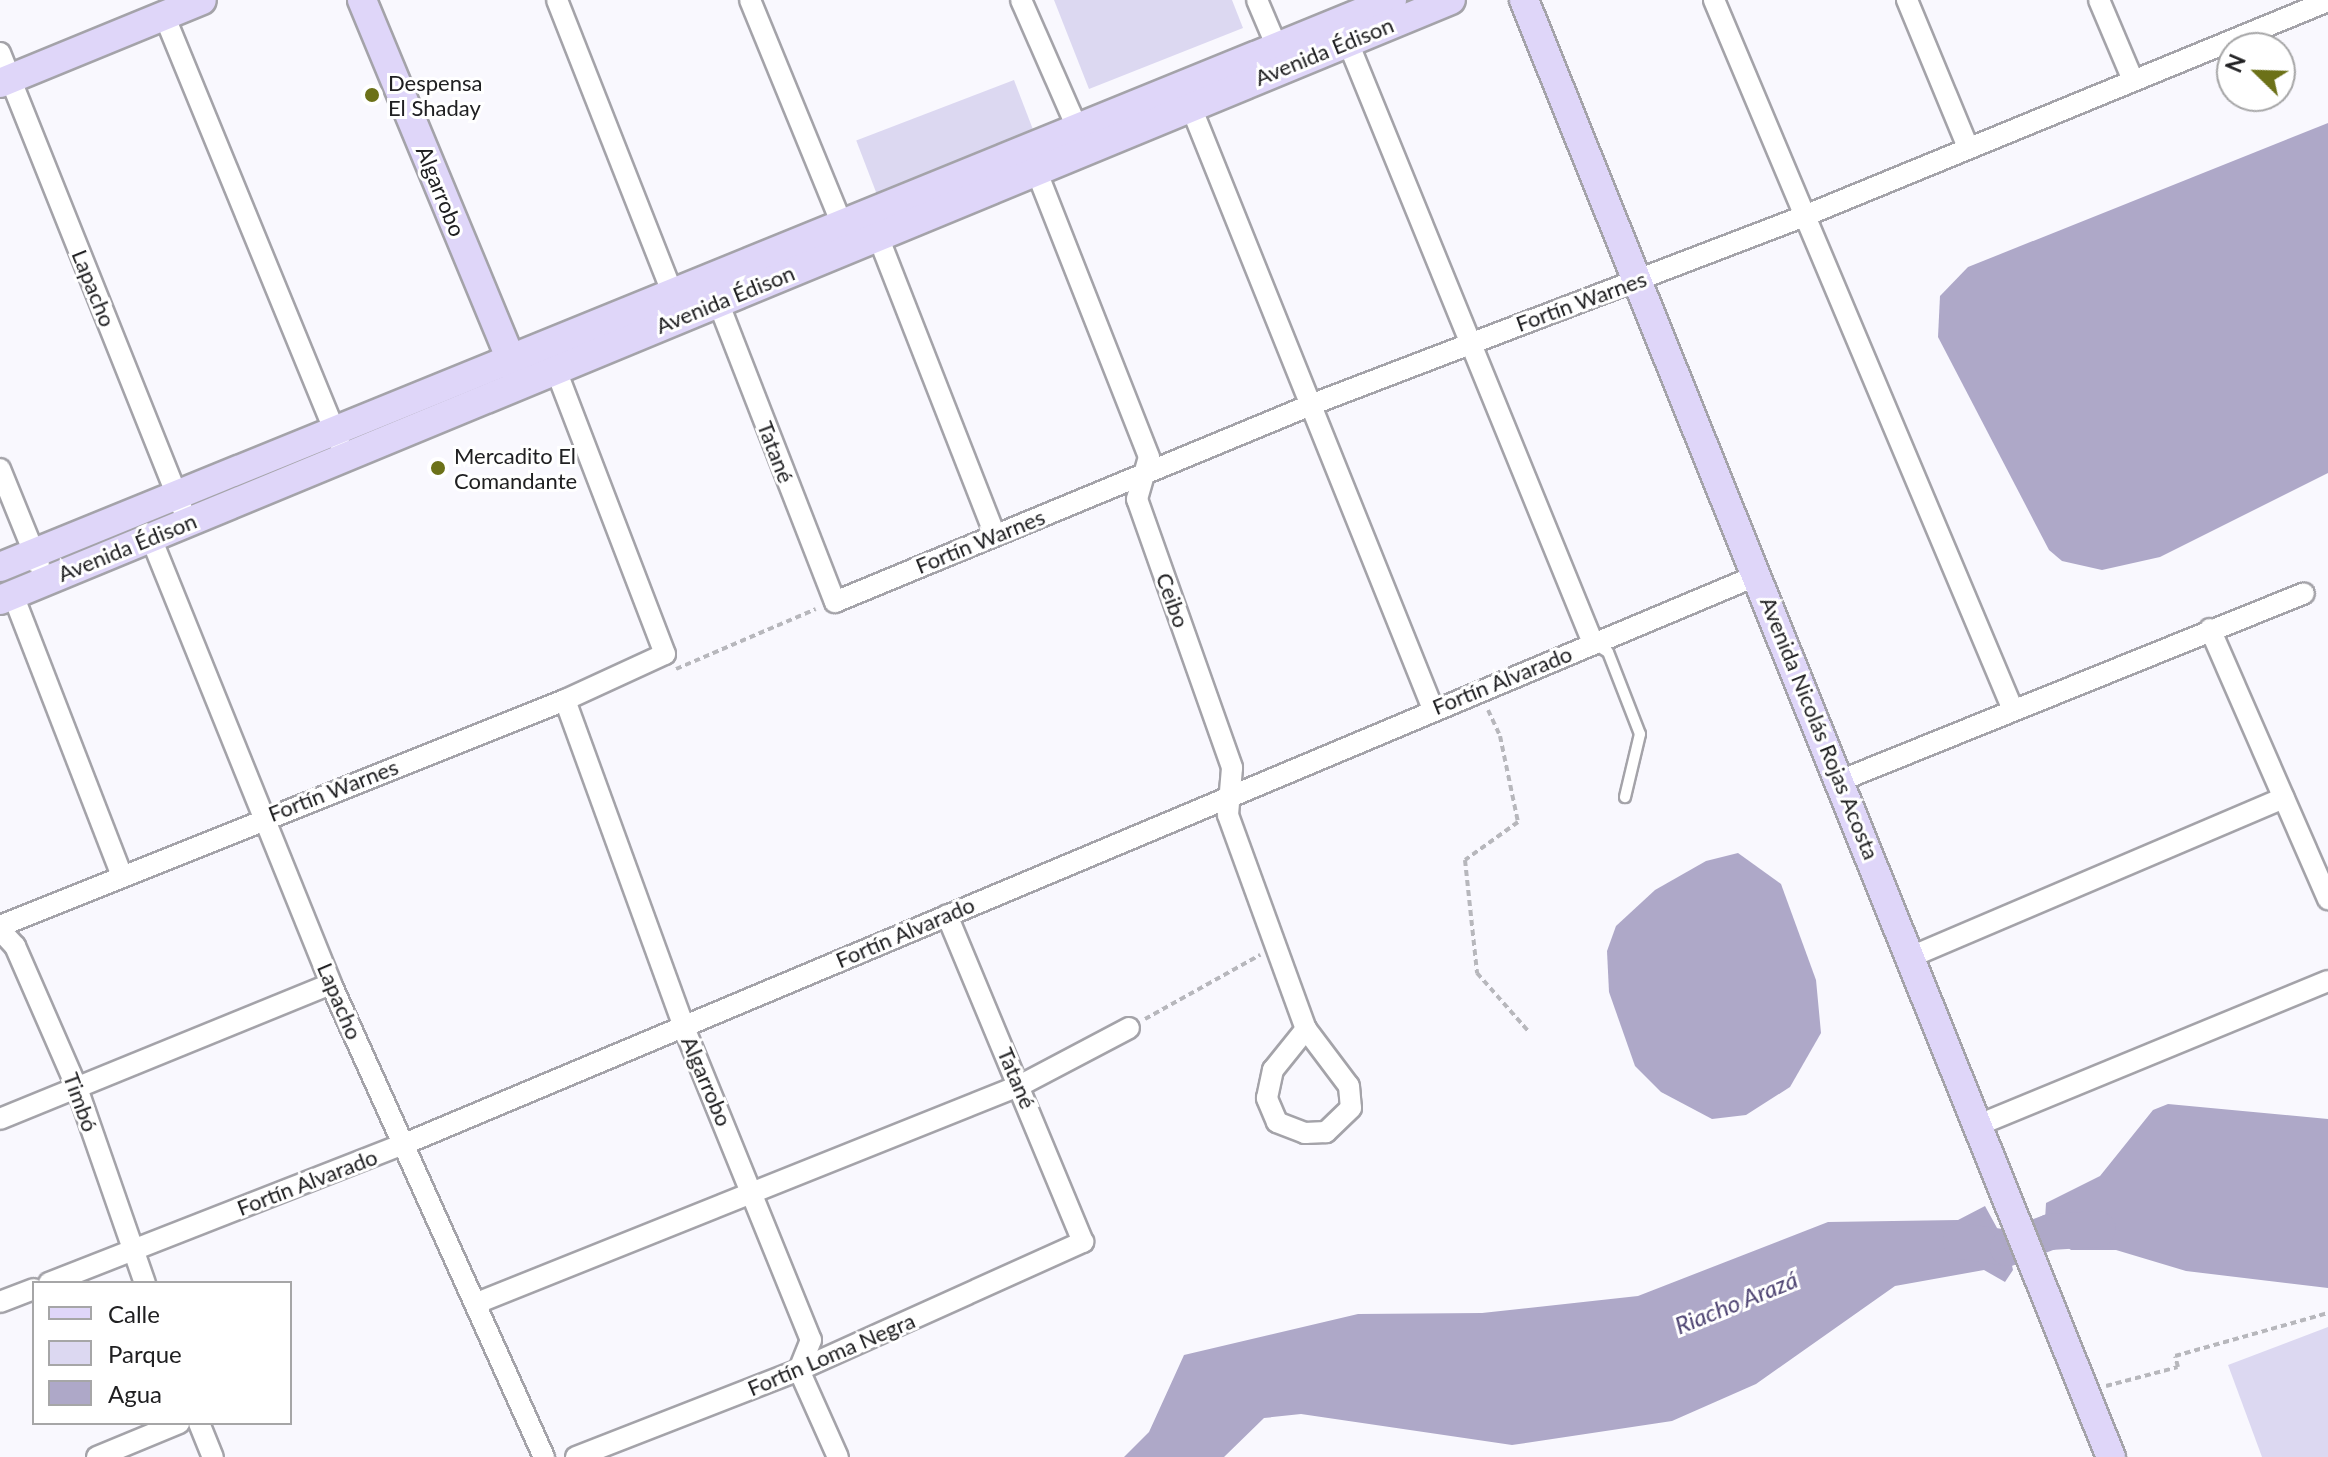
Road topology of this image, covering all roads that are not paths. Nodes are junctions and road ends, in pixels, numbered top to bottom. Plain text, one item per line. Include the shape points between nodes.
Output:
1 (202, 0) edge
2 (362, 0) edge
3 (557, 0) edge
4 (750, 0) edge
5 (1021, 0) edge
6 (1257, 0) edge
7 (1392, 0) edge
8 (1451, 0) edge
9 (1524, 0) edge
10 (1714, 0) edge
11 (1907, 0) edge
12 (2099, 0) edge
13 (2328, 1) edge
14 (2294, 7) edge
15 (164, 15) junction
16 (1347, 40) junction
17 (1280, 55) junction
18 (3, 71) edge
19 (2133, 80) junction
20 (1191, 107) junction
21 (1083, 141) junction
22 (1967, 145) junction
23 (1038, 175) junction
24 (1802, 217) junction
25 (847, 237) junction
26 (879, 239) junction
27 (1638, 280) junction
28 (718, 302) junction
29 (677, 304) junction
30 (1466, 344) junction
31 (555, 368) junction
32 (515, 371) junction
33 (1313, 404) junction
34 (335, 428) junction
35 (346, 457) junction
36 (0, 469) edge
37 (1143, 477) junction
38 (176, 493) junction
39 (188, 523) junction
40 (994, 533) junction
41 (151, 538) junction
42 (34, 554) junction
43 (0, 567) edge
44 (1758, 575) junction
45 (45, 580) junction
46 (2304, 593) dead end
47 (7, 598) edge
48 (835, 602) joint
49 (2210, 629) junction
50 (1593, 643) junction
51 (565, 700) junction
52 (1433, 709) junction
53 (2013, 710) junction
54 (1842, 780) junction
55 (1229, 793) junction
56 (1625, 797) dead end
57 (2284, 798) junction
58 (267, 815) junction
59 (122, 876) junction
60 (2328, 899) edge
61 (947, 915) junction
62 (0, 928) edge
63 (1913, 956) junction
64 (2328, 981) edge
65 (331, 984) junction
66 (683, 1025) junction
67 (1129, 1028) road end
68 (1306, 1029) junction
69 (1021, 1085) junction
70 (77, 1088) junction
71 (0, 1119) edge
72 (1981, 1124) junction
73 (402, 1145) junction
74 (754, 1193) junction
75 (1083, 1242) joint
76 (132, 1250) junction
77 (54, 1281) edge
78 (144, 1281) edge
79 (32, 1290) edge
80 (0, 1302) edge
81 (477, 1303) junction
82 (799, 1370) junction
83 (174, 1425) edge
84 (200, 1425) edge
85 (97, 1457) edge
86 (213, 1457) edge
87 (544, 1457) edge
88 (576, 1457) edge
89 (838, 1457) edge
90 (2111, 1457) edge

1 - 15 main road
2 - 32 main road, Algarrobo
3 - 29 street
4 - 25 street
5 - 21 street
6 - 17 street
7 - 17 main road, Avenida Édison
8 - 16 main road, Avenida Édison
9 - 27 main road, Avenida Nicolás Rojas Acosta
10 - 24 street
11 - 22 street
12 - 19 street
13 - 14 street, Fortín Warnes
14 - 19 street, Fortín Warnes
15 - 18 main road
15 - 34 street
16 - 17 main road, Avenida Édison
16 - 30 street
17 - 20 main road, Avenida Édison
17 - 21 main road, Avenida Édison
18 - 38 street, Lapacho
19 - 22 street, Fortín Warnes
20 - 21 main road, Avenida Édison
20 - 33 street
21 - 23 main road, Avenida Édison
21 - 25 main road, Avenida Édison
22 - 24 street, Fortín Warnes
23 - 26 main road, Avenida Édison
23 - 37 street, Ceibo via 1149,457
24 - 27 street, Fortín Warnes
24 - 53 street
25 - 26 main road, Avenida Édison
25 - 28 main road, Avenida Édison
25 - 29 main road, Avenida Édison
26 - 40 street
27 - 30 street, Fortín Warnes
27 - 44 main road, Avenida Nicolás Rojas Acosta
28 - 29 main road, Avenida Édison
28 - 48 street, Tatané
29 - 31 main road, Avenida Édison
29 - 32 main road, Avenida Édison
30 - 33 street, Fortín Warnes
30 - 50 street
31 - 32 main road, Avenida Édison
31 - 51 street, Fortín Warnes via 665,654
32 - 34 main road, Avenida Édison
32 - 35 main road, Avenida Édison
33 - 37 street, Fortín Warnes
33 - 52 street
34 - 35 street
34 - 38 main road, Avenida Édison
35 - 39 main road, Avenida Édison
36 - 42 street
37 - 40 street, Fortín Warnes
37 - 55 street, Ceibo via 1137,499 1232,768
38 - 39 street, Lapacho
38 - 42 main road, Avenida Édison
39 - 41 main road, Avenida Édison
40 - 48 street, Fortín Warnes
41 - 45 main road, Avenida Édison
41 - 58 street, Lapacho
42 - 43 main road, Avenida Édison
42 - 45 street
44 - 50 street, Fortín Alvarado
44 - 54 main road, Avenida Nicolás Rojas Acosta
45 - 47 main road, Avenida Édison
46 - 49 street
47 - 59 street
49 - 53 street
49 - 57 street
50 - 52 street, Fortín Alvarado
50 - 56 lane via 1608,652 1640,734
51 - 58 street, Fortín Warnes
51 - 66 street, Algarrobo
52 - 55 street, Fortín Alvarado
53 - 54 street
54 - 63 main road, Avenida Nicolás Rojas Acosta
55 - 61 street, Fortín Alvarado
55 - 68 street, Ceibo via 1228,815
57 - 60 street
57 - 63 street
58 - 59 street, Fortín Warnes
58 - 65 street, Lapacho
59 - 62 street, Fortín Warnes
61 - 66 street, Fortín Alvarado
61 - 69 street, Tatané
62 - 70 street, Timbó via 15,946
63 - 72 main road, Avenida Nicolás Rojas Acosta
64 - 72 street
65 - 70 street
65 - 73 street, Lapacho
66 - 73 street, Fortín Alvarado
66 - 74 street, Algarrobo
67 - 69 street
68 - 68 street, Ceibo via 1349,1086 1351,1108 1326,1132 1305,1133 1277,1122 1267,1098 1273,1070
69 - 74 street
69 - 75 street, Tatané
70 - 71 street
70 - 76 street, Timbó
72 - 90 main road, Avenida Nicolás Rojas Acosta
73 - 76 street, Fortín Alvarado
73 - 81 street, Lapacho
74 - 81 street
74 - 82 street, Algarrobo via 811,1340
75 - 82 street, Fortín Loma Negra
76 - 77 street, Fortín Alvarado
76 - 78 street, Timbó
79 - 80 street
81 - 87 street, Lapacho
82 - 88 street, Fortín Loma Negra
82 - 89 street
83 - 85 street
84 - 86 street

